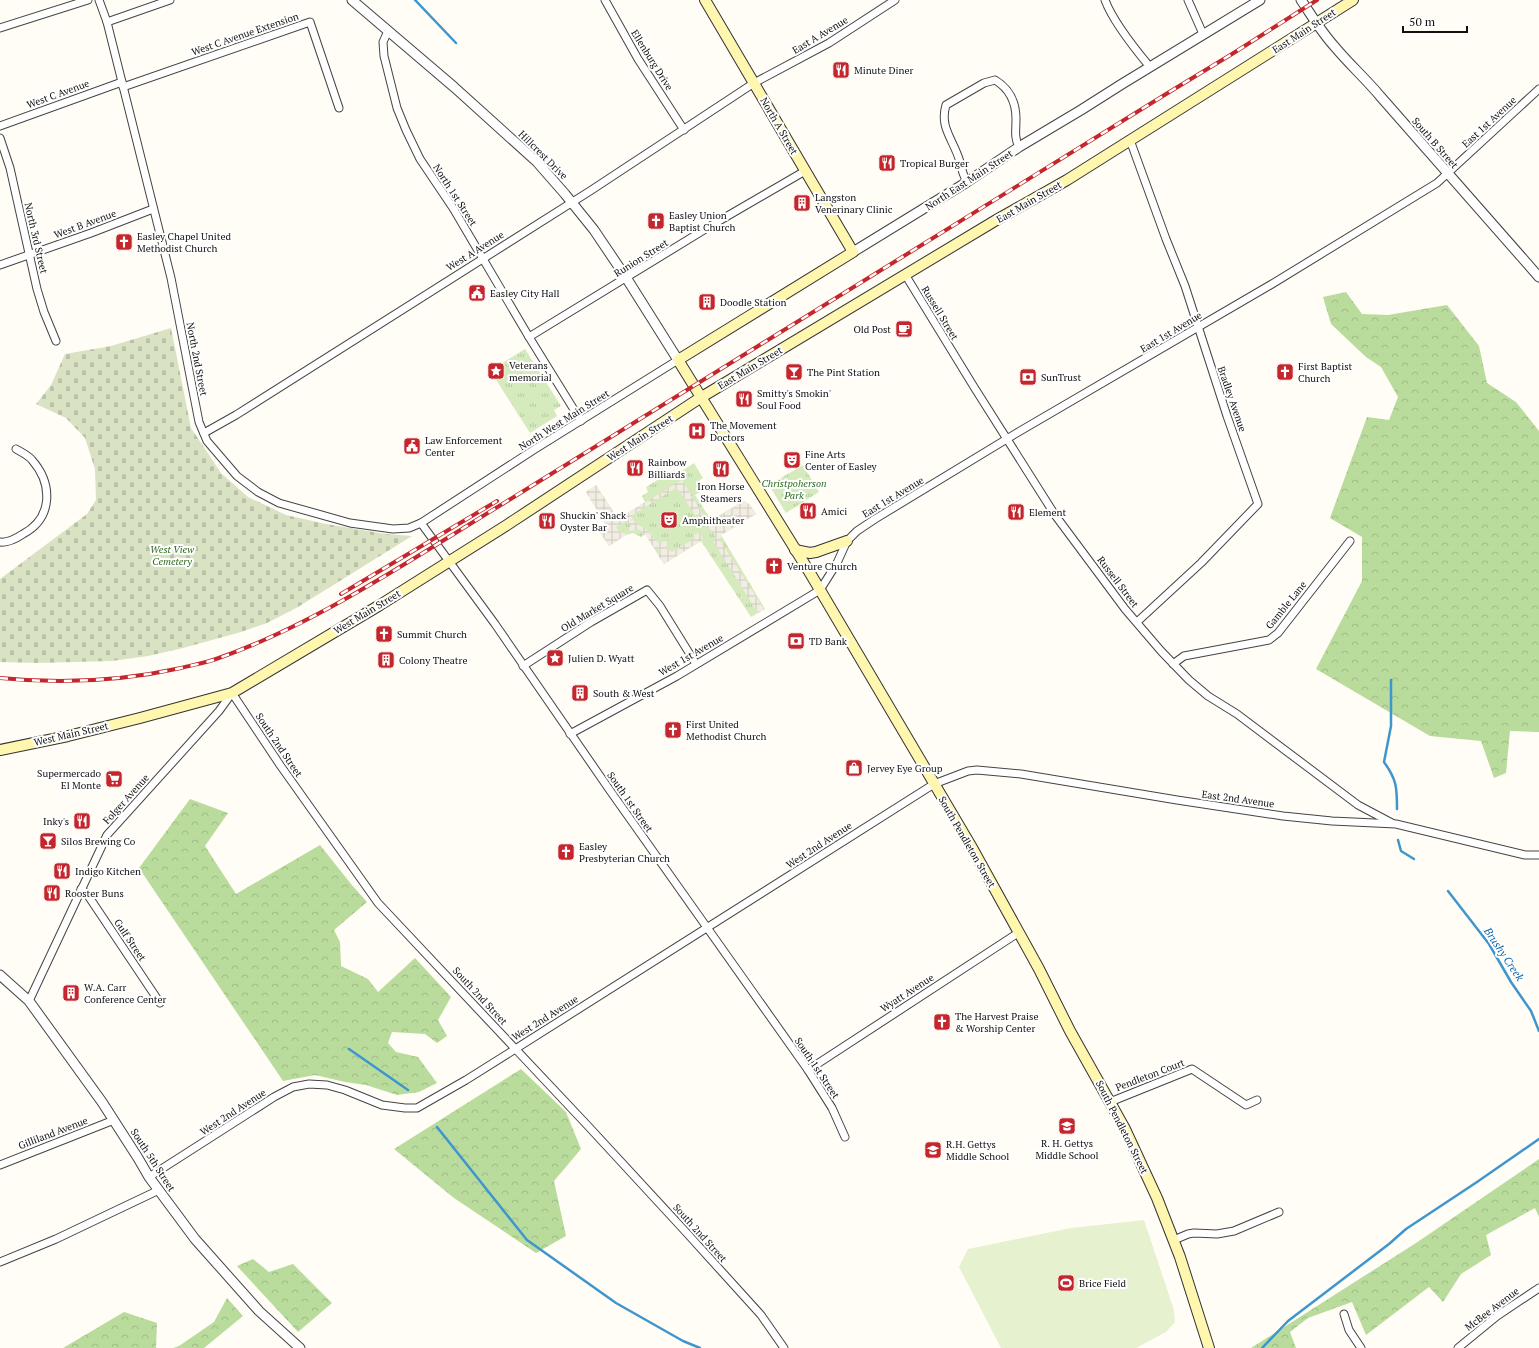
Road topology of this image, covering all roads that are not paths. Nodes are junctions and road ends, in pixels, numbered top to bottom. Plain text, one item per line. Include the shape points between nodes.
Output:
1 (88, 0) edge
2 (99, 0) edge
3 (170, 0) edge
4 (352, 0) edge
5 (604, 0) edge
6 (705, 0) edge
7 (895, 0) edge
8 (1105, 0) edge
9 (1188, 0) edge
10 (1260, 0) edge
11 (1302, 0) edge
12 (1353, 0) edge
13 (107, 22) junction
14 (1316, 22) junction
15 (0, 28) edge
16 (388, 31) junction
17 (1203, 34) junction
18 (1150, 67) junction
19 (754, 83) junction
20 (123, 85) junction
21 (1539, 89) edge
22 (340, 108) dead end
23 (0, 126) edge
24 (684, 130) junction
25 (0, 138) edge
26 (1130, 140) junction
27 (1020, 147) junction
28 (805, 171) junction
29 (1448, 174) junction
30 (967, 182) junction
31 (572, 202) junction
32 (154, 209) junction
33 (853, 252) junction
34 (30, 254) junction
35 (483, 258) junction
36 (0, 265) edge
37 (906, 276) junction
38 (1539, 277) edge
39 (627, 279) junction
40 (1198, 327) junction
41 (529, 338) junction
42 (56, 341) dead end
43 (678, 360) junction
44 (700, 398) junction
45 (581, 421) junction
46 (204, 433) junction
47 (1007, 439) junction
48 (16, 449) dead end
49 (421, 523) junction
50 (847, 541) junction
51 (1350, 541) dead end
52 (0, 542) edge
53 (795, 550) junction
54 (449, 561) junction
55 (820, 590) junction
56 (1136, 622) junction
57 (696, 664) junction
58 (1173, 664) junction
59 (523, 666) junction
60 (232, 693) junction
61 (570, 734) junction
62 (0, 750) edge
63 (934, 784) junction
64 (1396, 824) junction
65 (1539, 855) edge
66 (80, 889) junction
67 (707, 929) junction
68 (1018, 933) junction
69 (0, 975) edge
70 (29, 1001) junction
71 (160, 1003) dead end
72 (516, 1049) junction
73 (808, 1070) junction
74 (1257, 1100) dead end
75 (1110, 1102) junction
76 (114, 1120) junction
77 (845, 1137) dead end
78 (0, 1165) edge
79 (149, 1177) junction
80 (159, 1190) junction
81 (1279, 1212) dead end
82 (1174, 1240) junction
83 (0, 1262) edge
84 (1539, 1288) edge
85 (1344, 1314) dead end
86 (300, 1348) edge
87 (784, 1348) edge
88 (1209, 1348) edge
89 (1361, 1348) edge
90 (1458, 1348) edge

1 - 15 street
2 - 13 street, North 2nd Street
3 - 13 street
4 - 16 street, Hillcrest Drive
5 - 24 street, Ellenburg Drive
6 - 19 main road, North A Street
7 - 19 street, East A Avenue via 829,43
8 - 18 street
9 - 17 street
10 - 17 street, North East Main Street
11 - 14 street, South B Street
12 - 14 main road, East Main Street
13 - 20 street, North 2nd Street
14 - 26 main road, East Main Street
14 - 29 street, South B Street via 1335,48 1379,94
16 - 31 street, Hillcrest Drive via 537,162
16 - 35 street, North 1st Street via 383,42 384,56 397,108 406,130 420,159
17 - 18 street, North East Main Street
18 - 27 street, North East Main Street
19 - 24 street, West A Avenue
19 - 28 main road, North A Street
20 - 22 street, West C Avenue Extension via 310,22
20 - 23 street, West C Avenue
20 - 32 street, North 2nd Street
21 - 29 street, East 1st Avenue
24 - 31 street, West A Avenue
25 - 34 street, North 3rd Street via 10,168
26 - 37 main road, East Main Street
26 - 40 street, Bradley Avenue
27 - 30 street, North East Main Street
27 - 30 street via 1015,139 1016,118 1013,98 1004,86 995,80 984,82 946,105 943,115 946,130
28 - 33 main road, North A Street
28 - 39 street, Runion Street via 712,225
29 - 38 street, South B Street
29 - 40 street, East 1st Avenue
30 - 33 street, North East Main Street
31 - 35 street, West A Avenue
31 - 39 street, Hillcrest Drive
32 - 34 street, West B Avenue
32 - 46 street, North 2nd Street via 171,278 199,422
33 - 43 main road, North East Main Street
34 - 36 street, West B Avenue
34 - 42 street, North 3rd Street via 44,312
35 - 41 street, North 1st Street
35 - 46 street, West A Avenue
37 - 44 main road, East Main Street
37 - 47 street, Russell Street
39 - 41 street, Runion Street
39 - 43 street, Hillcrest Drive
40 - 47 street, East 1st Avenue
40 - 56 street, Bradley Avenue via 1258,504 1201,563
41 - 45 street, North 1st Street
43 - 44 main road, South Pendleton Street
43 - 45 street, North West Main Street
44 - 53 main road, South Pendleton Street
44 - 54 main road, West Main Street
45 - 49 street, North West Main Street
46 - 49 street, North 2nd Street via 207,441 237,476 258,492 279,503 370,526 393,529 409,528
47 - 50 street, East 1st Avenue via 875,519
47 - 56 street, Russell Street via 1055,515
48 - 52 street via 30,458 39,469 45,481 46,506 39,521 30,531
49 - 54 street
50 - 53 main road via 816,552
50 - 55 street, East 1st Avenue
51 - 58 street, Gamble Lane via 1278,633 1269,640 1184,656
53 - 55 main road, South Pendleton Street
54 - 59 street, South 1st Street
54 - 60 main road, West Main Street via 380,606
55 - 57 street, West 1st Avenue
55 - 63 main road, South Pendleton Street
56 - 58 street, Russell Street
57 - 59 street, Old Market Square via 660,606 646,590
57 - 61 street, West 1st Avenue
58 - 64 street, Russell Street via 1208,696 1243,718 1358,804
59 - 61 street, South 1st Street
60 - 62 main road, West Main Street via 68,736
60 - 66 street, Folger Avenue via 219,711 107,835
60 - 72 street, South 2nd Street via 280,766 378,903
61 - 67 street, South 1st Street
63 - 64 street, East 2nd Avenue via 977,770 1021,774 1283,816 1332,822
63 - 67 street, West 2nd Avenue
63 - 68 main road, South Pendleton Street
64 - 65 street, East 2nd Avenue via 1525,855
66 - 70 street, Folger Avenue
66 - 71 street, Gulf Street via 87,894
67 - 72 street, West 2nd Avenue
67 - 73 street, South 1st Street
68 - 73 street, Wyatt Avenue
68 - 75 main road, South Pendleton Street
69 - 70 street, South 5th Street
70 - 76 street, South 5th Street
72 - 79 street, West 2nd Avenue via 417,1108 382,1105 327,1084 293,1087
72 - 87 street, South 2nd Street via 761,1315
73 - 77 street, South 1st Street via 832,1108
74 - 75 street, Pendleton Court via 1246,1105 1192,1069
75 - 82 main road, South Pendleton Street via 1125,1129
76 - 78 street, Gilliland Avenue
76 - 79 street, South 5th Street
79 - 80 street, South 5th Street
80 - 83 street via 56,1239
80 - 86 street, South 5th Street via 195,1239 236,1286
81 - 82 street via 1234,1231 1217,1234 1194,1233
82 - 88 main road, South Pendleton Street
84 - 90 street, McBee Avenue via 1497,1316
85 - 89 street via 1349,1330

